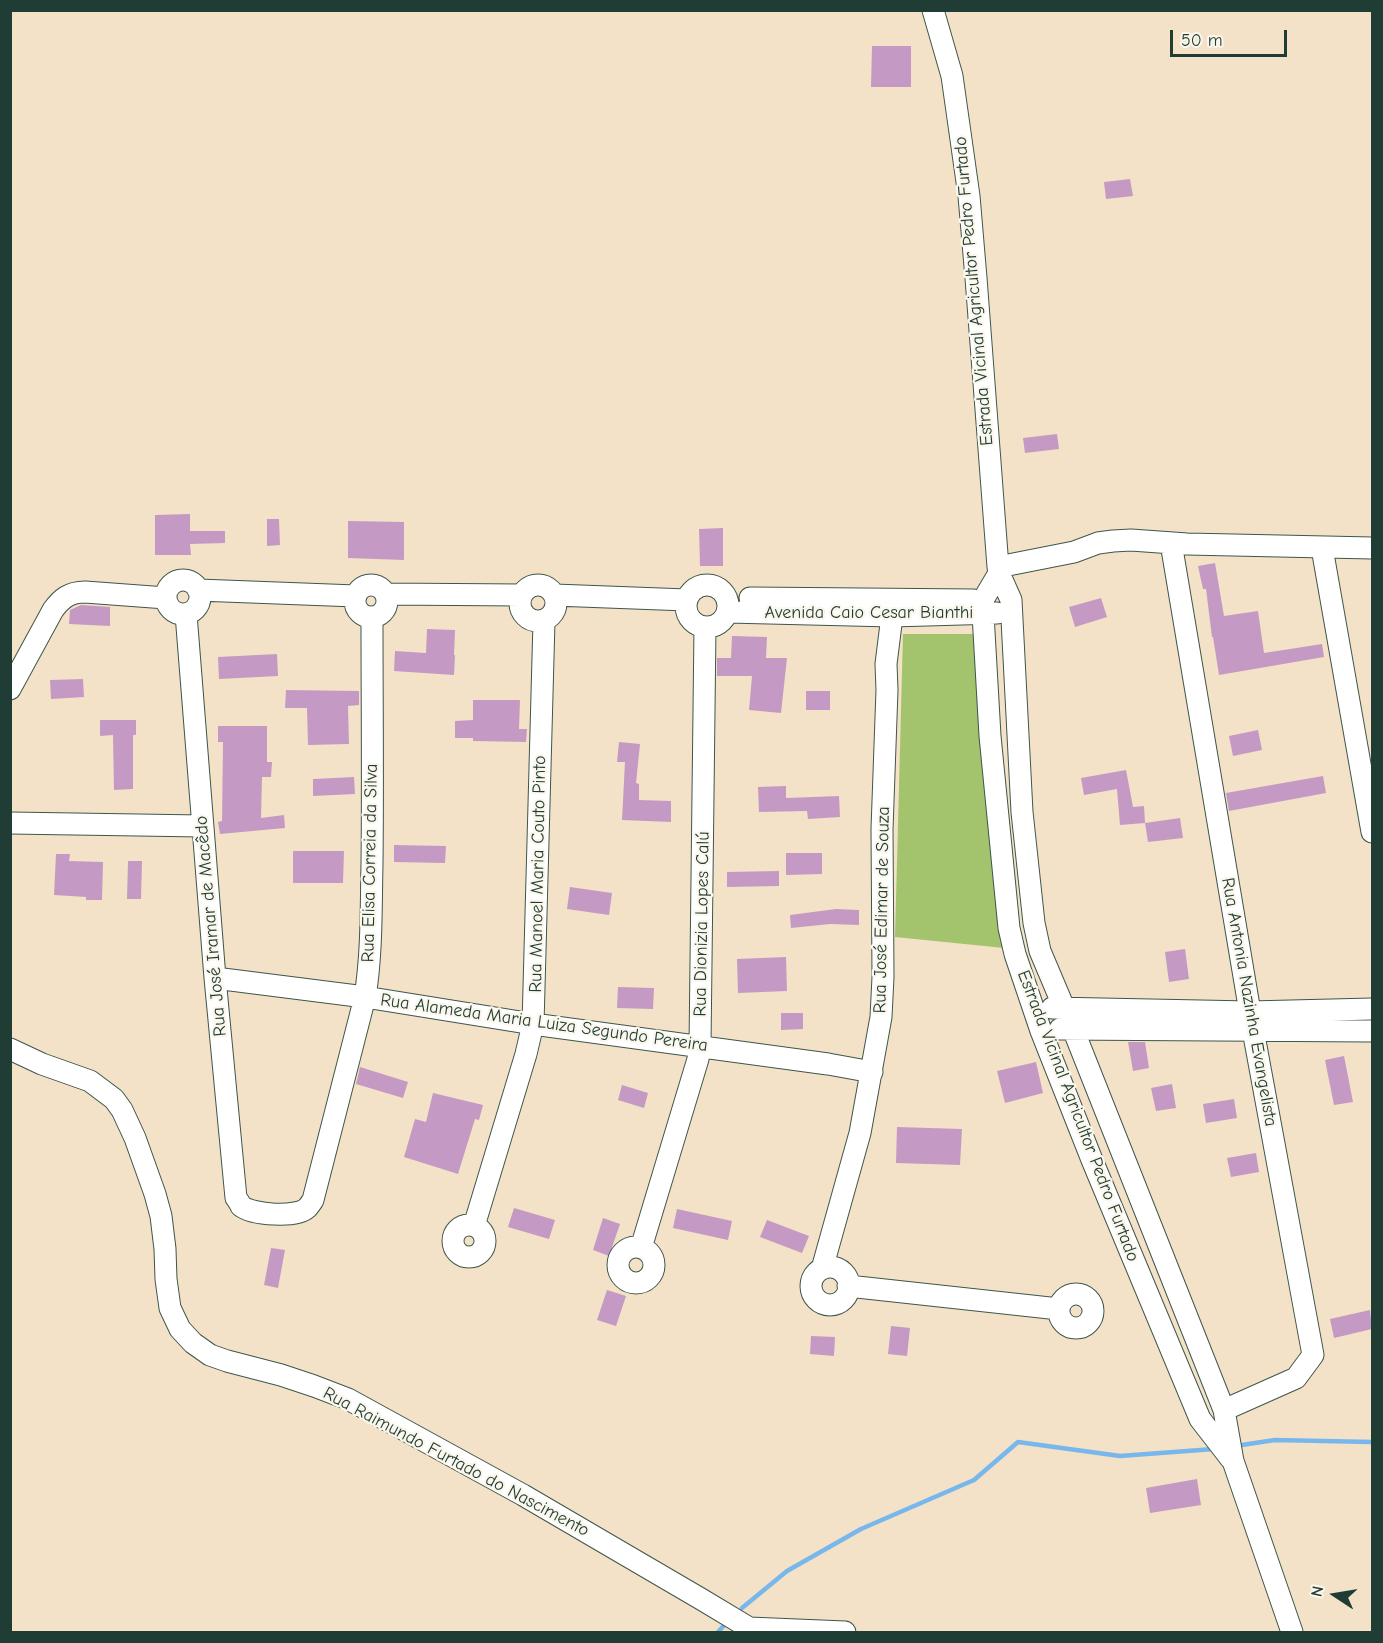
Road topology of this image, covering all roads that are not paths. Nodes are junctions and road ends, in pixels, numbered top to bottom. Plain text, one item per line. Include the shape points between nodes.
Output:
1 (933, 10) edge
2 (1171, 543) junction
3 (1322, 548) junction
4 (1372, 548) edge
5 (999, 570) junction
6 (166, 598) junction
7 (521, 600) junction
8 (195, 602) junction
9 (371, 604) junction
10 (727, 605) junction
11 (687, 607) junction
12 (983, 607) junction
13 (1011, 607) junction
14 (551, 608) junction
15 (892, 616) junction
16 (705, 627) junction
17 (10, 689) edge
18 (10, 823) edge
19 (202, 826) junction
20 (1372, 832) edge
21 (215, 978) junction
22 (364, 997) junction
23 (1064, 1007) junction
24 (1033, 1009) junction
25 (1372, 1009) edge
26 (1251, 1021) junction
27 (533, 1024) junction
28 (1073, 1029) junction
29 (1041, 1031) junction
30 (1372, 1031) edge
31 (700, 1046) junction
32 (10, 1049) edge
33 (872, 1072) junction
34 (271, 1214) joint
35 (474, 1226) dead end
36 (641, 1248) dead end
37 (822, 1269) junction
38 (848, 1286) junction
39 (1059, 1309) dead end
40 (1224, 1410) junction
41 (1228, 1450) junction
42 (1286, 1629) edge
43 (752, 1630) edge
44 (845, 1632) edge

1 - 5 street, Estrada Vicinal Agricultor Pedro Furtado via 952,76 969,196
2 - 3 street
2 - 5 street via 1098,543
2 - 26 street, Rua Antonia Nazinha Evangelista
3 - 4 street
3 - 20 street
5 - 12 street
5 - 13 street, Estrada Vicinal Agricultor Pedro Furtado
6 - 8 street via 170,609 180,614
6 - 8 street via 169,588 178,581 188,581 193,583
6 - 17 street via 84,592 66,596 53,610
7 - 9 street
7 - 14 street via 521,611 533,621
7 - 14 street via 525,590 535,585 546,587
8 - 9 street
8 - 19 street, Rua José Iramar de Macêdo
9 - 22 street, Rua Elisa Correia da Silva via 371,889 369,970
10 - 11 street, Avenida Caio Cesar Bianthi via 719,588 706,585 694,590
10 - 12 street, Avenida Caio Cesar Bianthi
10 - 15 street, Avenida Caio Cesar Bianthi
10 - 16 street via 722,622
11 - 14 street
11 - 16 street via 694,623
12 - 13 street, Avenida Caio Cesar Bianthi
12 - 15 street, Avenida Caio Cesar Bianthi
12 - 24 street, Estrada Vicinal Agricultor Pedro Furtado via 990,736 1009,927
13 - 23 street, Estrada Vicinal Agricultor Pedro Furtado via 1022,812 1034,923 1040,951
14 - 27 street, Rua Manoel Maria Couto Pinto
15 - 33 street, Rua José Edimar de Souza via 886,664 883,977
16 - 31 street, Rua Dionizia Lopes Calú
18 - 19 street
19 - 21 street, Rua José Iramar de Macêdo
21 - 22 street, Rua Alameda Maria Luiza Segundo Pereira
21 - 34 street, Rua José Iramar de Macêdo via 236,1198 241,1206
22 - 27 street, Rua Alameda Maria Luiza Segundo Pereira
22 - 34 street, Rua Elisa Correia da Silva via 313,1200 300,1211
23 - 24 street
23 - 26 street
23 - 28 street, Estrada Vicinal Agricultor Pedro Furtado
24 - 29 street, Estrada Vicinal Agricultor Pedro Furtado
25 - 26 street
26 - 28 street
26 - 30 street
26 - 40 street, Rua Antonia Nazinha Evangelista via 1313,1355 1296,1378
27 - 31 street, Rua Alameda Maria Luiza Segundo Pereira
27 - 35 street, Rua Manoel Maria Couto Pinto
28 - 29 street
28 - 40 street, Estrada Vicinal Agricultor Pedro Furtado
29 - 41 street, Estrada Vicinal Agricultor Pedro Furtado via 1200,1419
31 - 33 street, Rua Alameda Maria Luiza Segundo Pereira
31 - 36 street, Rua Dionizia Lopes Calú
32 - 43 street, Rua Raimundo Furtado do Nascimento via 90,1081 122,1110 161,1216 170,1308 180,1329 193,1343 210,1355 348,1399 524,1495
33 - 37 street, Rua José Edimar de Souza via 860,1133
37 - 38 street via 840,1270
37 - 38 street, Rua José Edimar de Souza via 811,1284 818,1301 829,1305 840,1301
38 - 39 street
40 - 41 street, Estrada Vicinal Agricultor Pedro Furtado
41 - 42 street, Estrada Vicinal Agricultor Pedro Furtado
43 - 44 street

